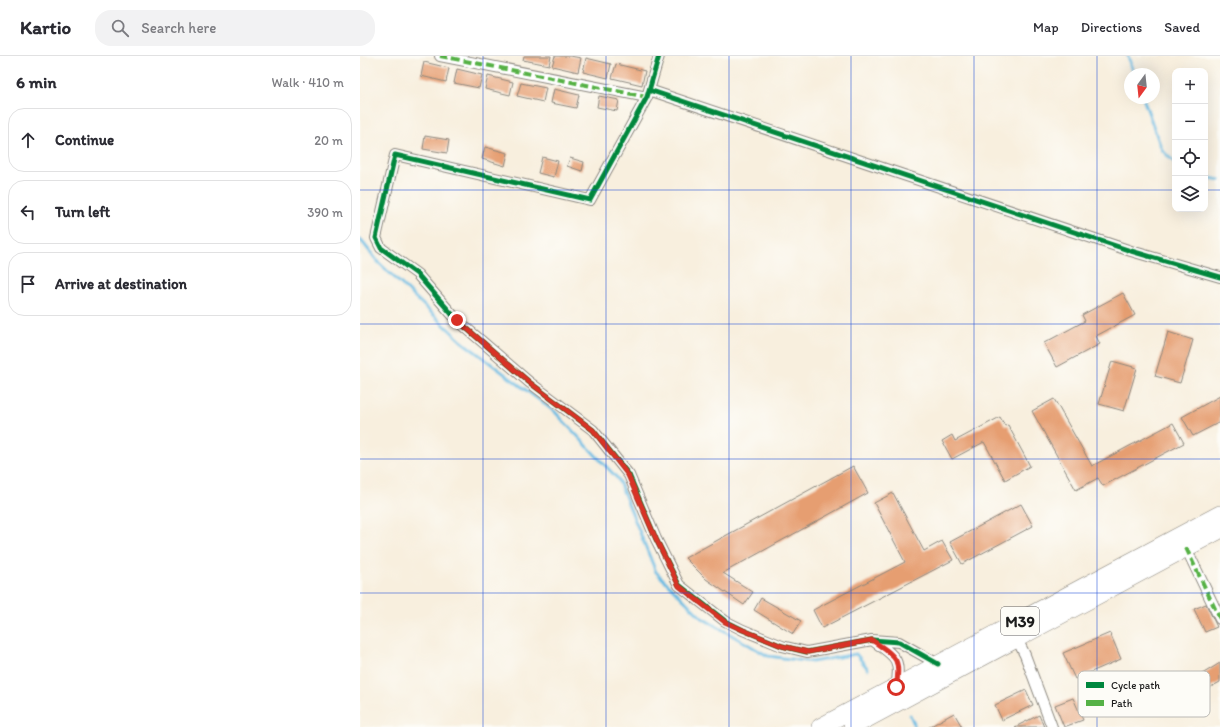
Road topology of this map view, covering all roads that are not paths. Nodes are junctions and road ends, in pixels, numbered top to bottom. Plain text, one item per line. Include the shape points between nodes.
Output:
1 (440, 56) edge
2 (659, 56) edge
3 (648, 94) junction
4 (1220, 277) edge
5 (1220, 514) edge
6 (1220, 530) edge
7 (1186, 548) junction
8 (1152, 559) junction
9 (1220, 619) edge
10 (1017, 639) junction
11 (872, 640) junction
12 (938, 664) junction
13 (896, 687) junction
14 (820, 727) edge
15 (852, 727) edge
16 (1052, 727) edge

1 - 3 street
2 - 3 street
3 - 4 street via 1131,251
3 - 11 street via 590,200 395,155 376,238 381,248 417,274 457,320 529,382 593,430 628,475 679,586 725,622 782,646 808,652
5 - 8 highway, M39
6 - 7 highway, M39
7 - 8 highway, M39
7 - 9 street
8 - 10 highway, M39
8 - 12 highway, M39
10 - 15 highway, M39
10 - 16 street
11 - 12 street via 899,642
11 - 13 street via 894,656 899,671
12 - 13 highway, M39
13 - 14 highway, M39

